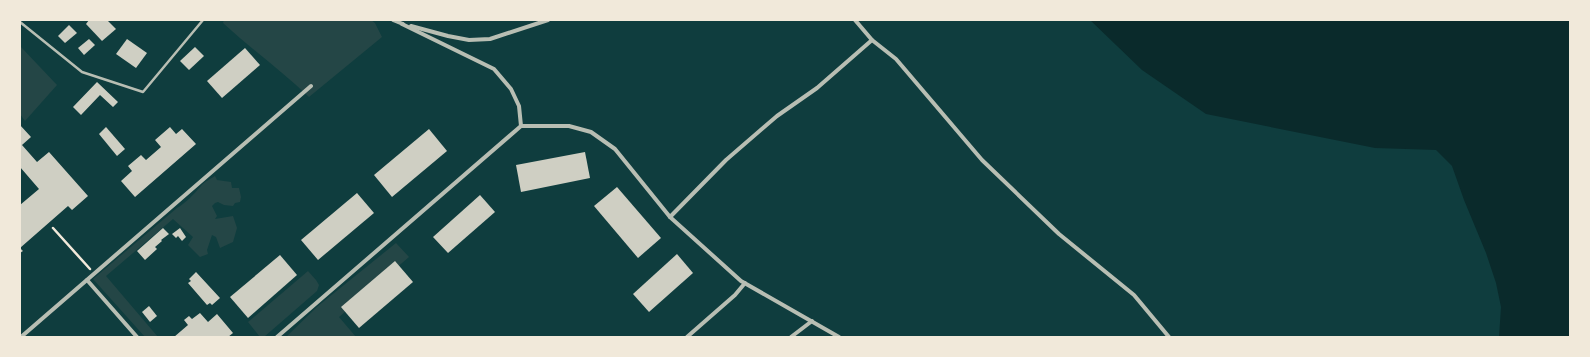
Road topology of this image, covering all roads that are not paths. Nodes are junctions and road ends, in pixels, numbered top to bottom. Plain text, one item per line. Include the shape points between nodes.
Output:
1 (203, 20) edge
2 (393, 20) edge
3 (548, 20) edge
4 (855, 20) edge
5 (20, 22) edge
6 (402, 24) junction
7 (872, 40) junction
8 (311, 86) dead end
9 (521, 126) junction
10 (670, 217) junction
11 (87, 280) junction
12 (745, 283) junction
13 (812, 321) junction
14 (21, 337) edge
15 (138, 337) edge
16 (277, 337) edge
17 (687, 337) edge
18 (791, 337) edge
19 (839, 337) edge
20 (1169, 337) edge

1 - 5 lane via 143,92 82,72
2 - 6 street
3 - 6 street via 490,39 469,40
4 - 7 street
6 - 9 street via 494,70 511,90 519,106
7 - 10 street via 817,88 777,116 726,160
7 - 20 street via 896,58 982,160 1059,234 1134,295
8 - 11 street
9 - 10 street via 569,126 591,132 614,149
9 - 16 street
10 - 12 street
11 - 14 street
11 - 15 street
12 - 13 street
12 - 17 street
13 - 18 street
13 - 19 street

